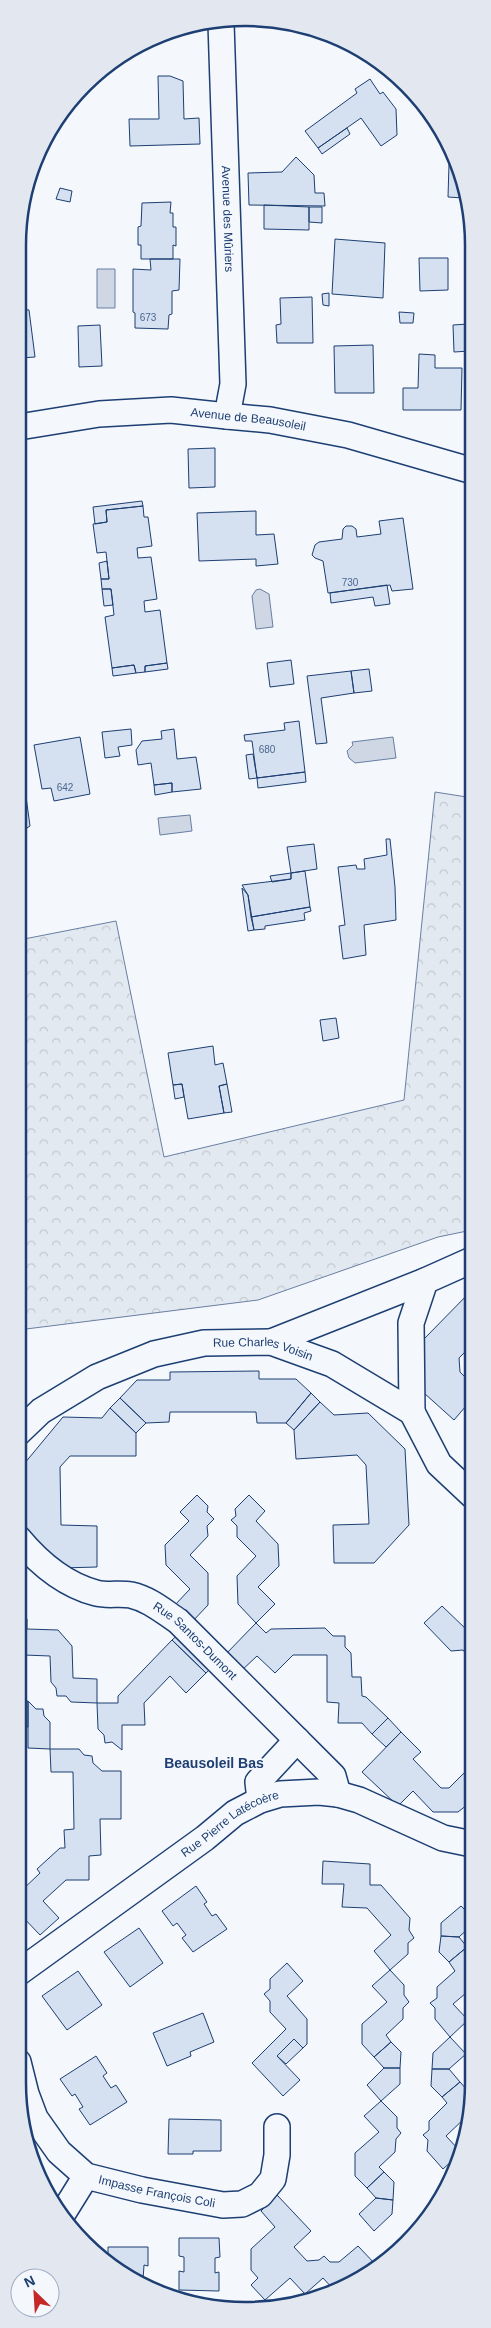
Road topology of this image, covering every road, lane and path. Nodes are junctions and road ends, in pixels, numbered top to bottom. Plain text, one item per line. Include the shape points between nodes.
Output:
1 (221, 28) edge
2 (227, 416) junction
3 (26, 426) edge
4 (465, 469) edge
5 (465, 1263) edge
6 (425, 1280) junction
7 (271, 1342) junction
8 (412, 1412) junction
9 (26, 1425) edge
10 (465, 1488) edge
11 (26, 1547) edge
12 (297, 1740) junction
13 (338, 1794) junction
14 (260, 1800) junction
15 (465, 1843) edge
16 (26, 1966) edge
17 (27, 2097) edge
18 (277, 2127) dead end
19 (86, 2176) junction
20 (67, 2209) edge

1 - 2 street, Avenue des Mûriers via 233,384
2 - 3 street, Avenue de Beausoleil via 171,410 99,414
2 - 4 street, Avenue de Beausoleil via 270,420 348,435
5 - 6 street
6 - 7 street
6 - 8 street via 411,1324
7 - 8 street, Rue Charles Voisin via 332,1364
7 - 9 street, Rue Charles Voisin via 204,1343 154,1354 97,1376 40,1411
8 - 10 street via 439,1464
11 - 12 street, Rue Santos-Dumont via 63,1579 97,1593 131,1595 155,1604
12 - 13 street, Rue Santos-Dumont via 334,1776
12 - 14 street via 258,1782
13 - 14 street, Rue Pierre Latécoère via 280,1794
13 - 15 street, Rue Pierre Latécoère via 359,1800 443,1838
14 - 16 street, Rue Pierre Latécoère via 235,1813
17 - 19 street, Impasse François Coli via 35,2118 59,2152
18 - 19 street, Impasse François Coli via 277,2155 272,2179 260,2195 242,2204 223,2205
19 - 20 street

